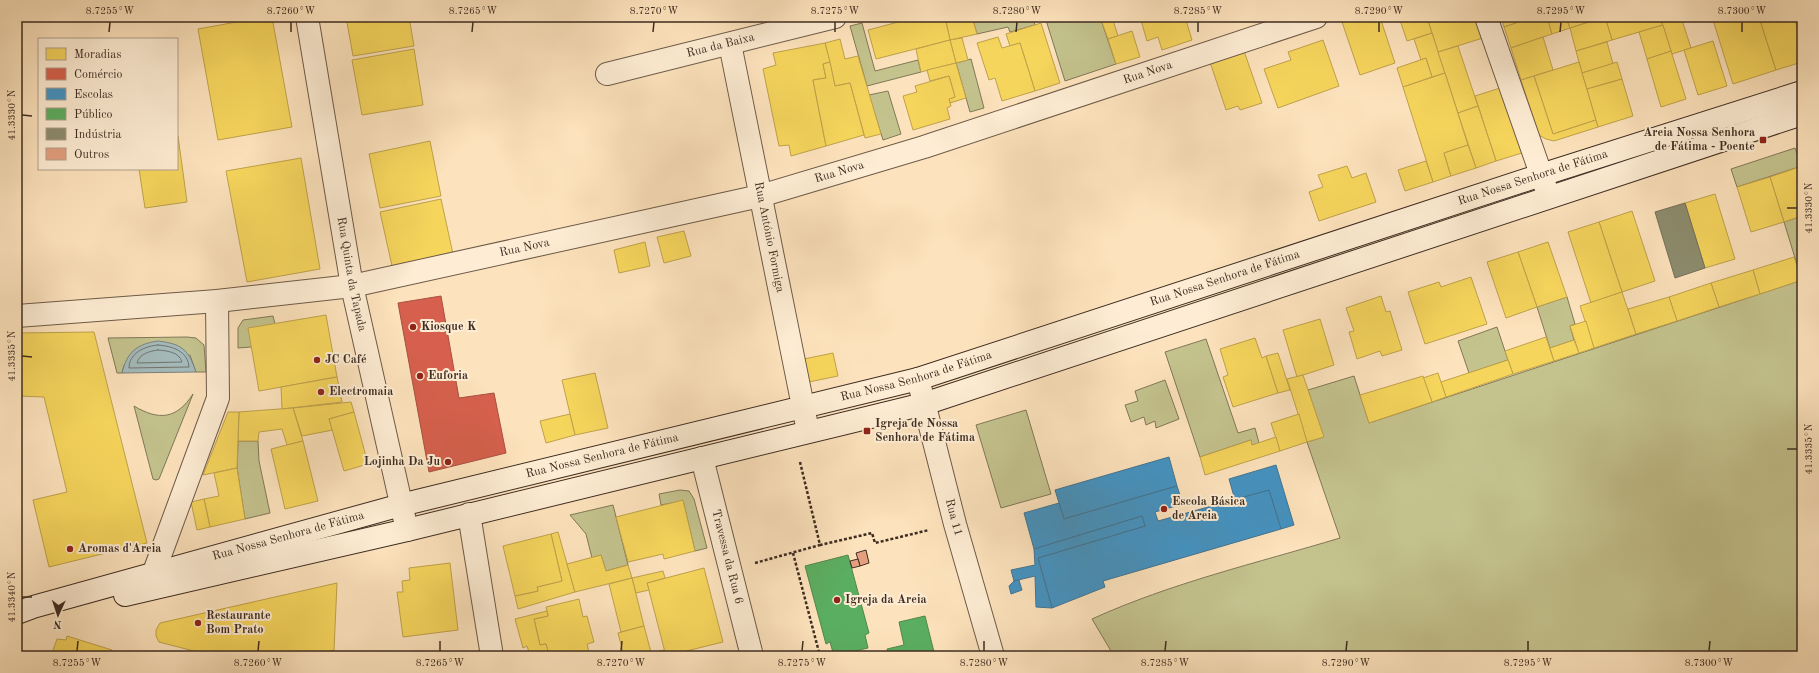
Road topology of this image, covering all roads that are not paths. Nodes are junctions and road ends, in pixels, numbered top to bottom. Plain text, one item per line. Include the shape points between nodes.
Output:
1 (307, 17) edge
2 (835, 17) edge
3 (1316, 17) edge
4 (1486, 17) edge
5 (730, 44) junction
6 (607, 74) dead end
7 (1802, 92) edge
8 (1802, 114) edge
9 (1541, 175) junction
10 (760, 196) junction
11 (1549, 197) junction
12 (352, 286) junction
13 (217, 301) junction
14 (17, 316) edge
15 (918, 379) junction
16 (924, 404) junction
17 (803, 406) junction
18 (808, 431) junction
19 (702, 458) junction
20 (401, 505) junction
21 (469, 514) junction
22 (406, 530) junction
23 (154, 572) junction
24 (17, 613) edge
25 (17, 619) edge
26 (492, 656) edge
27 (752, 656) edge
28 (993, 656) edge

1 - 12 street, Rua Quinta da Tapada
2 - 5 street, Rua da Baixa
3 - 10 street, Rua Nova via 924,147
4 - 9 street
5 - 6 street, Rua da Baixa
5 - 10 street, Rua António Formiga
7 - 9 street, Rua Nossa Senhora de Fátima
8 - 11 street, Rua Nossa Senhora de Fátima
9 - 11 street
9 - 15 street, Rua Nossa Senhora de Fátima
10 - 12 street, Rua Nova
10 - 17 street, Rua António Formiga
11 - 16 street, Rua Nossa Senhora de Fátima
12 - 13 street, Rua Nova
12 - 20 street, Rua Quinta da Tapada
13 - 14 street, Rua Nova
13 - 23 street via 218,398
15 - 16 street, Rua 11
15 - 17 street, Rua Nossa Senhora de Fátima
16 - 18 street, Rua Nossa Senhora de Fátima
16 - 28 street, Rua 11
17 - 18 street, Rua António Formiga
17 - 20 street, Rua Nossa Senhora de Fátima
18 - 19 street, Rua Nossa Senhora de Fátima
19 - 21 street, Rua Nossa Senhora de Fátima
19 - 27 street, Travessa da Rua 6
20 - 22 street, Rua Quinta da Tapada
20 - 23 street, Rua Nossa Senhora de Fátima
21 - 22 street, Rua Nossa Senhora de Fátima
21 - 26 street
22 - 25 street, Rua Nossa Senhora de Fátima
23 - 24 street, Rua Nossa Senhora de Fátima

